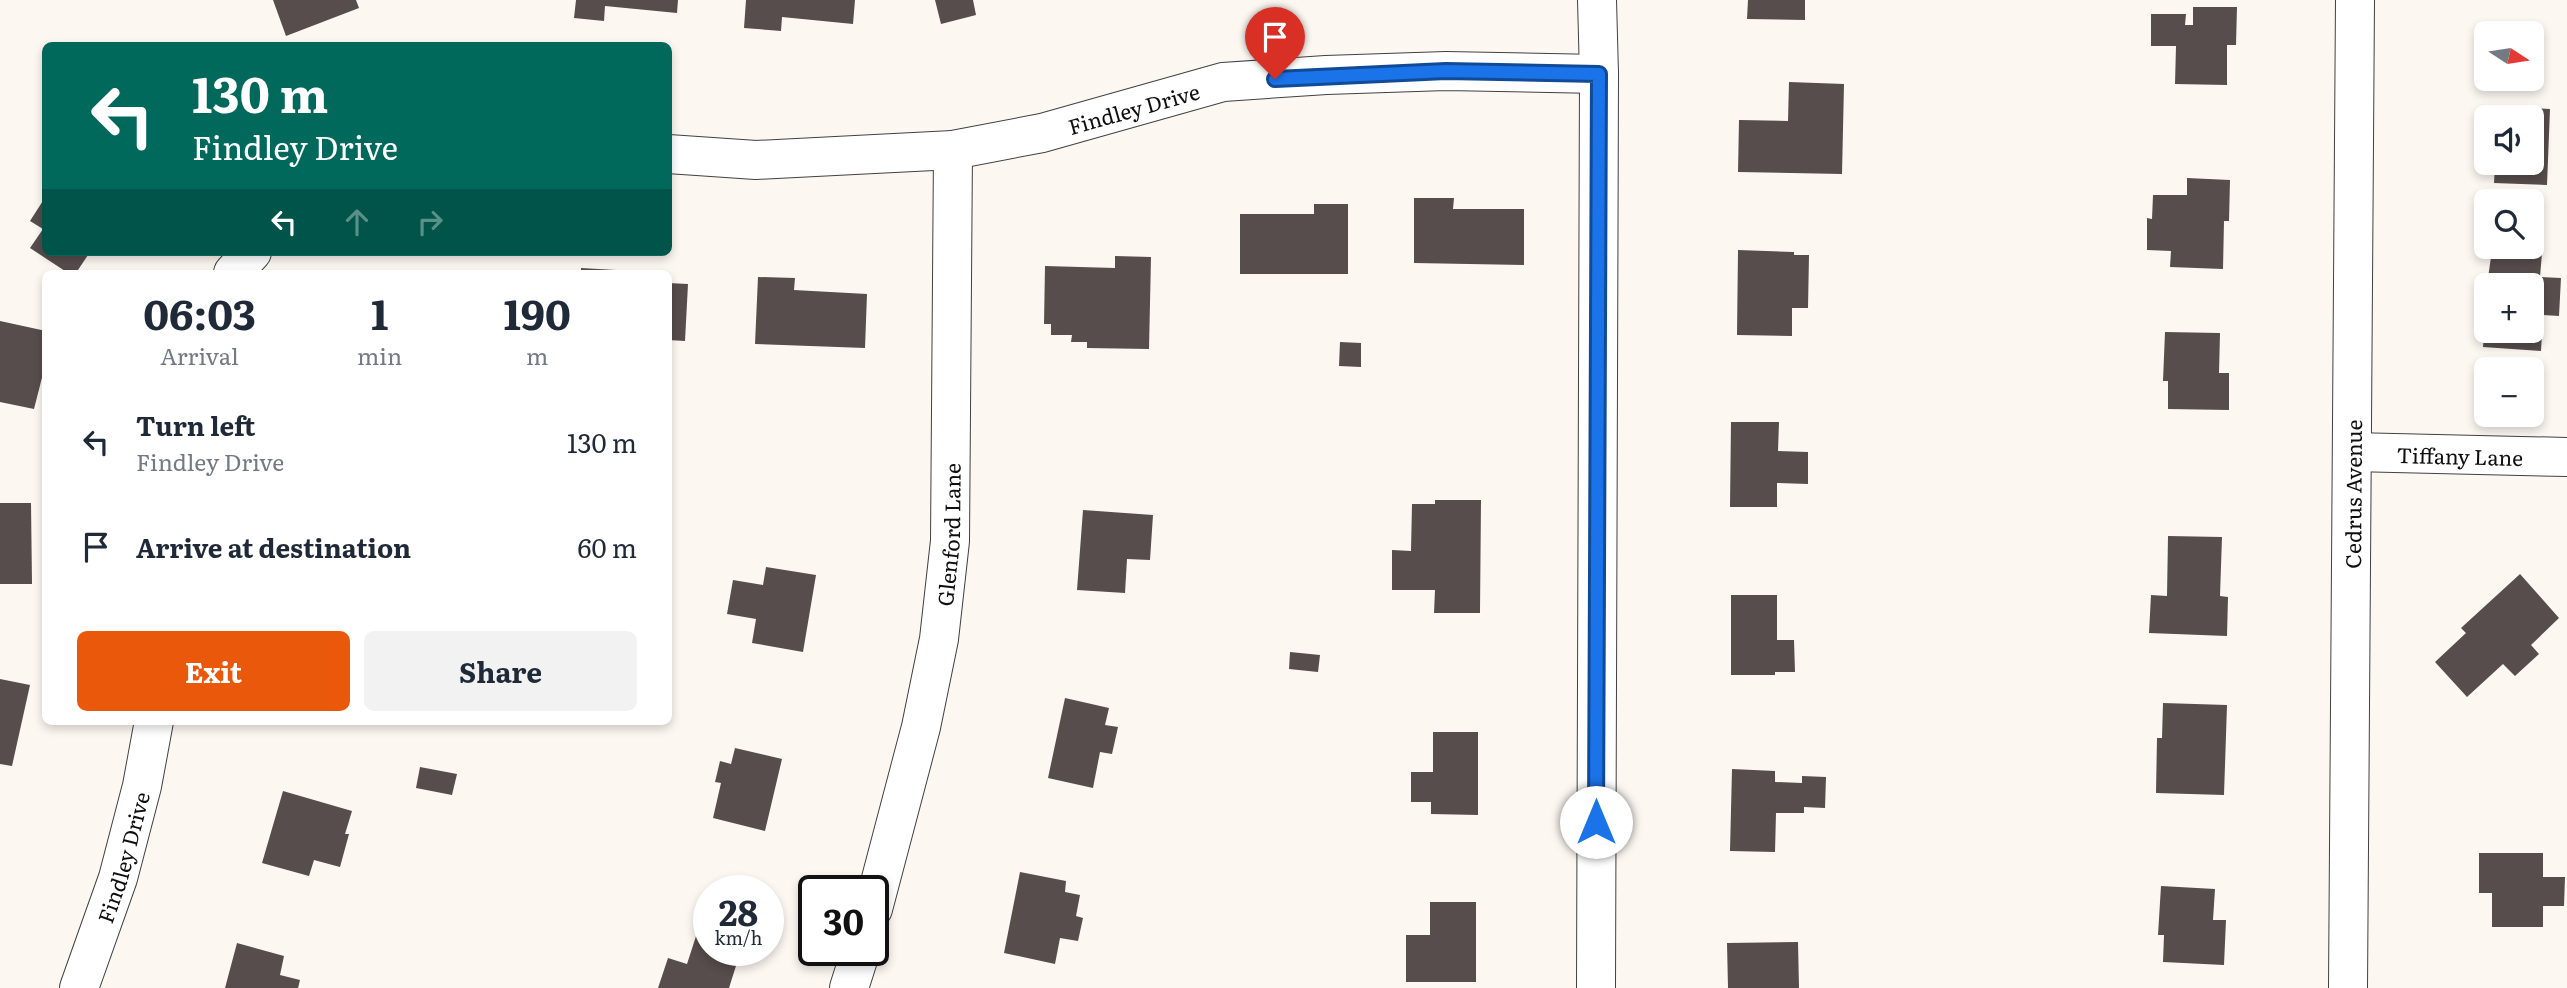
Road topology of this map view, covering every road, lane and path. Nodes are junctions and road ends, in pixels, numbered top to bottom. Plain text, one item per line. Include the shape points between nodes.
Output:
1 (1597, 0) edge
2 (2355, 0) edge
3 (1599, 74) junction
4 (953, 150) junction
5 (672, 154) edge
6 (248, 256) edge
7 (236, 270) edge
8 (2353, 452) junction
9 (2567, 457) edge
10 (153, 725) edge
11 (882, 875) edge
12 (856, 966) edge
13 (79, 988) edge
14 (849, 988) edge
15 (1596, 988) edge
16 (2348, 988) edge

1 - 3 street
2 - 8 street, Cedrus Avenue
3 - 4 street, Findley Drive via 1446,71 1223,82 1042,133
3 - 15 street
4 - 5 street, Findley Drive via 756,160
4 - 11 street, Glenford Lane via 949,553 934,664
6 - 7 street
8 - 9 street, Tiffany Lane
8 - 16 street, Cedrus Avenue
10 - 13 street, Findley Drive via 118,878
12 - 14 street

